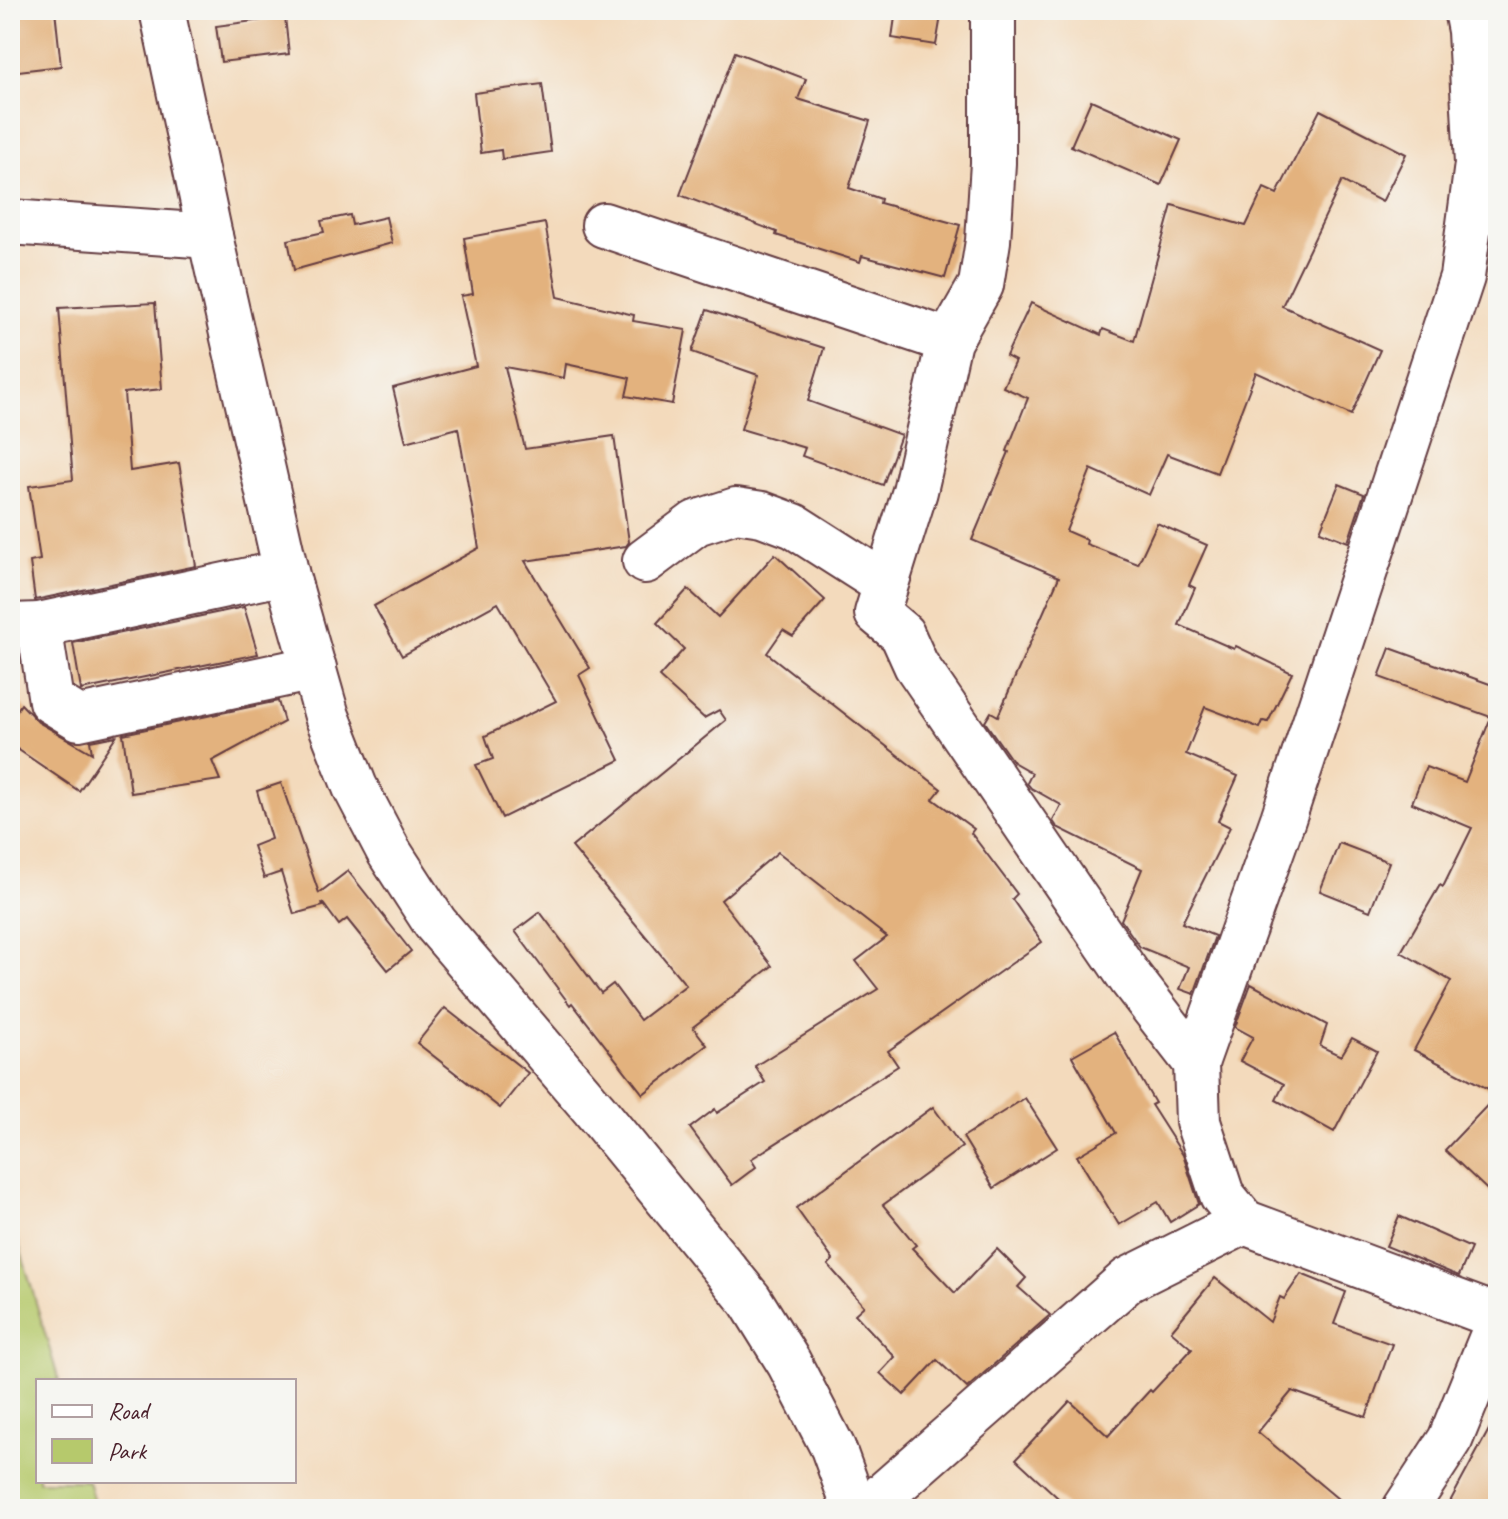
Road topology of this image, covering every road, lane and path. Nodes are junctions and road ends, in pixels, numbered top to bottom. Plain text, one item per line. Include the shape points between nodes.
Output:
1 (162, 10) edge
2 (993, 10) edge
3 (1466, 10) edge
4 (10, 222) edge
5 (604, 225) dead end
6 (210, 236) junction
7 (949, 341) junction
8 (645, 561) dead end
9 (286, 572) junction
10 (885, 584) junction
11 (25, 626) edge
12 (314, 668) junction
13 (1196, 1063) junction
14 (1244, 1222) junction
15 (1498, 1319) edge
16 (855, 1509) edge
17 (867, 1509) edge
18 (1405, 1509) edge

1 - 6 street
2 - 7 street via 988,241 981,285
3 - 13 street via 1477,164 1462,277 1283,819
4 - 6 street
5 - 7 street
6 - 9 street
7 - 10 street via 915,491
8 - 10 street via 696,523 736,510 794,526
9 - 11 street
9 - 12 street
10 - 13 street via 877,613 902,634 916,665 1049,863
11 - 12 street via 51,701 79,718
12 - 16 street via 355,787 389,852 435,923 750,1300 833,1448
13 - 14 street via 1198,1122 1222,1195
14 - 15 street
14 - 17 street via 1128,1280
15 - 18 street via 1450,1440

